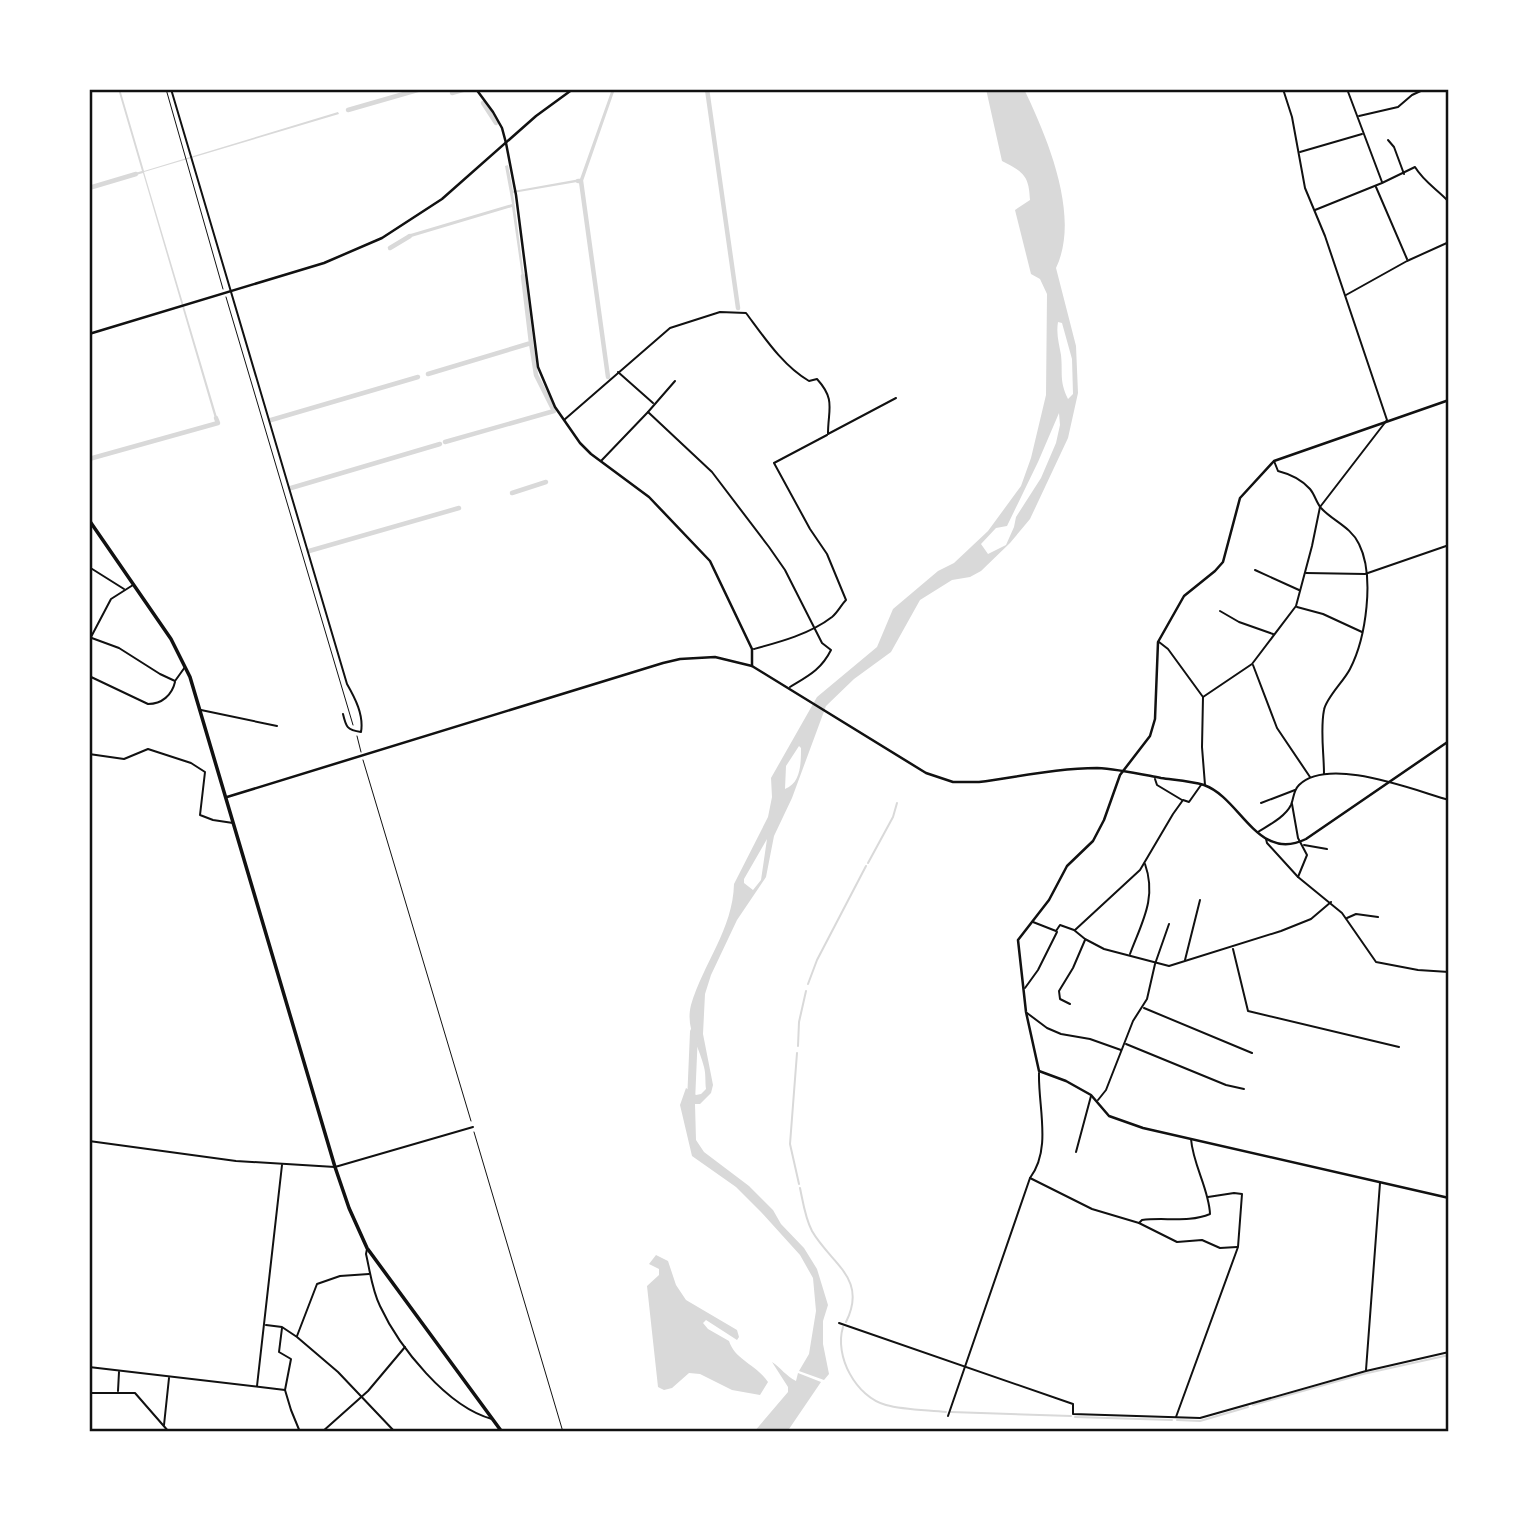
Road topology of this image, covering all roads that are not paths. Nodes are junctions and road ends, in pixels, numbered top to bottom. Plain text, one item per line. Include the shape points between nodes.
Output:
1 (171, 89) edge
2 (476, 89) edge
3 (573, 89) edge
4 (1283, 89) edge
5 (1353, 89) edge
6 (1425, 89) edge
7 (1347, 90) edge
8 (1358, 117) junction
9 (1364, 133) junction
10 (1388, 140) dead end
11 (506, 143) junction
12 (1299, 152) junction
13 (1404, 174) junction
14 (1382, 183) junction
15 (1376, 186) junction
16 (1449, 202) edge
17 (1314, 210) junction
18 (1449, 242) edge
19 (1407, 261) junction
20 (230, 291) junction
21 (1345, 296) junction
22 (89, 334) edge
23 (618, 372) junction
24 (675, 381) dead end
25 (896, 398) dead end
26 (1449, 400) edge
27 (654, 404) junction
28 (648, 412) junction
29 (563, 420) junction
30 (1387, 420) junction
31 (828, 434) junction
32 (601, 461) junction
33 (1274, 461) junction
34 (1320, 507) junction
35 (89, 520) edge
36 (1449, 545) edge
37 (89, 567) edge
38 (1255, 570) dead end
39 (1305, 573) junction
40 (1366, 574) junction
41 (134, 585) junction
42 (125, 590) junction
43 (1300, 590) junction
44 (1296, 606) junction
45 (1220, 611) dead end
46 (814, 628) junction
47 (1362, 632) junction
48 (1274, 635) junction
49 (90, 637) edge
50 (1158, 642) junction
51 (752, 649) junction
52 (1252, 664) junction
53 (186, 666) junction
54 (752, 666) junction
55 (89, 676) edge
56 (176, 681) junction
57 (790, 689) junction
58 (1203, 697) junction
59 (200, 709) junction
60 (343, 714) dead end
61 (277, 726) dead end
62 (1449, 741) edge
63 (89, 754) edge
64 (1123, 771) junction
65 (1324, 774) junction
66 (1155, 777) junction
67 (1310, 777) junction
68 (1389, 783) junction
69 (1203, 785) junction
70 (1295, 790) junction
71 (226, 797) junction
72 (1183, 800) junction
73 (1449, 800) edge
74 (1261, 803) dead end
75 (1292, 803) junction
76 (234, 823) junction
77 (1257, 833) junction
78 (1266, 839) junction
79 (1302, 843) junction
80 (1327, 849) dead end
81 (1145, 864) junction
82 (1298, 877) junction
83 (1200, 900) dead end
84 (1331, 902) junction
85 (1378, 917) dead end
86 (1347, 918) junction
87 (1034, 922) junction
88 (1169, 924) dead end
89 (1074, 930) junction
90 (1056, 932) junction
91 (1085, 939) junction
92 (1233, 948) junction
93 (1129, 955) junction
94 (1185, 961) junction
95 (1155, 964) junction
96 (1449, 972) edge
97 (1022, 988) junction
98 (1070, 1004) dead end
99 (1143, 1008) junction
100 (1026, 1013) junction
101 (1125, 1044) junction
102 (1399, 1047) dead end
103 (1123, 1051) junction
104 (1252, 1053) dead end
105 (1039, 1071) junction
106 (1244, 1089) dead end
107 (1091, 1095) junction
108 (1097, 1101) junction
109 (473, 1127) road end
110 (1191, 1138) junction
111 (89, 1141) edge
112 (1076, 1152) dead end
113 (282, 1163) junction
114 (335, 1167) junction
115 (1030, 1178) junction
116 (1380, 1182) junction
117 (1208, 1198) junction
118 (1449, 1198) edge
119 (1139, 1223) junction
120 (1238, 1247) junction
121 (367, 1248) junction
122 (370, 1273) junction
123 (839, 1323) dead end
124 (264, 1325) junction
125 (282, 1327) junction
126 (297, 1337) junction
127 (406, 1346) junction
128 (1449, 1352) edge
129 (963, 1366) junction
130 (89, 1367) edge
131 (119, 1370) junction
132 (1366, 1371) junction
133 (170, 1376) junction
134 (257, 1386) junction
135 (285, 1391) junction
136 (118, 1392) junction
137 (89, 1393) edge
138 (362, 1396) junction
139 (948, 1416) dead end
140 (1175, 1418) junction
141 (493, 1420) junction
142 (164, 1426) junction
143 (169, 1432) edge
144 (300, 1432) edge
145 (322, 1432) edge
146 (395, 1432) edge
147 (502, 1432) edge

1 - 20 street
2 - 11 street via 497,119
3 - 11 street
4 - 12 street
5 - 7 street
6 - 8 street via 1398,107
7 - 8 street
8 - 9 street
9 - 12 street
9 - 14 street
10 - 13 street
11 - 20 street via 442,199 382,239 324,263
11 - 29 street via 538,367
12 - 17 street
13 - 14 street
13 - 16 street via 1415,167
14 - 15 street
15 - 17 street
15 - 19 street
17 - 21 street
18 - 19 street
19 - 21 street
20 - 22 street
20 - 60 street via 347,684 356,699 361,732 347,728
21 - 30 street
23 - 27 street
23 - 29 street
23 - 31 street via 670,328 720,312 746,313 774,352 802,377 817,379 825,388 830,398
24 - 27 street
25 - 31 street
26 - 30 street
27 - 28 street
28 - 32 street
28 - 46 street via 712,472 785,570
29 - 32 street
30 - 33 street
30 - 34 street
31 - 46 street via 774,463 827,554 846,600
32 - 51 street via 649,497 705,555
33 - 34 street via 1278,471 1311,490
33 - 50 street via 1240,498 1223,562 1184,596
34 - 39 street
34 - 40 street via 1351,531 1365,557
35 - 41 highway
36 - 40 street
37 - 42 street
38 - 43 street
39 - 40 street
39 - 43 street
40 - 47 street
41 - 42 street
41 - 53 highway
42 - 49 street via 111,599
43 - 44 street
44 - 47 street
44 - 48 street
45 - 48 street
46 - 51 street
46 - 57 street via 831,650 817,671
47 - 65 street via 1350,669 1324,708
48 - 52 street
49 - 56 street
50 - 58 street
50 - 64 street via 1153,729
51 - 54 street
52 - 58 street
52 - 67 street via 1277,728
53 - 56 street
53 - 59 highway
54 - 57 street
54 - 71 street via 715,657 680,659
55 - 56 street via 148,704 163,701
57 - 64 street via 932,776 964,783 1074,770
58 - 69 street
59 - 61 street
59 - 71 highway
62 - 68 street
63 - 76 street via 124,760 148,749 191,763 205,772 201,816
64 - 66 street
64 - 87 street via 1096,836 1067,866
65 - 67 street
65 - 68 street
66 - 69 street
66 - 72 street via 1157,785
67 - 70 street
68 - 73 street
68 - 79 street
69 - 72 street via 1189,802
69 - 77 street
70 - 74 street
70 - 75 street
71 - 76 highway
72 - 81 street
75 - 77 street via 1287,812
75 - 79 street
76 - 114 highway
77 - 78 street
78 - 79 street
78 - 82 street
79 - 80 street
79 - 82 street via 1306,859
81 - 89 street
81 - 93 street via 1150,894
82 - 84 street
83 - 94 street
84 - 86 street
84 - 92 street via 1311,919
85 - 86 street via 1353,914
86 - 96 street via 1376,962
87 - 90 street
87 - 97 street via 1018,940
88 - 95 street
89 - 90 street via 1060,925
89 - 91 street
90 - 97 street via 1038,970
91 - 93 street
91 - 98 street via 1059,991 1060,999
92 - 94 street
92 - 102 street via 1248,1011
93 - 95 street
94 - 95 street
95 - 99 street
97 - 100 street
99 - 101 street
99 - 104 street
100 - 103 street via 1061,1034
100 - 105 street
101 - 103 street
101 - 106 street
103 - 108 street
105 - 107 street
105 - 115 street via 1042,1138
107 - 108 street
107 - 112 street
108 - 110 street via 1112,1118
109 - 114 street
110 - 116 street
110 - 117 street
111 - 113 street
113 - 114 street
113 - 124 street
114 - 121 highway
115 - 119 street via 1099,1212
115 - 129 street
116 - 118 street
116 - 132 street
117 - 119 street via 1208,1216
117 - 120 street via 1242,1194
119 - 120 street via 1177,1242 1202,1240 1220,1248
120 - 140 street
121 - 122 street
121 - 141 highway
122 - 126 street via 317,1284
122 - 127 street via 381,1308
123 - 129 street
124 - 125 street
124 - 134 street
125 - 126 street
125 - 135 street via 279,1352 291,1359
126 - 138 street
127 - 138 street
127 - 141 street via 455,1400
128 - 132 street
129 - 139 street
129 - 140 street via 1073,1404 1073,1414
130 - 131 street
131 - 133 street
131 - 136 street
132 - 140 street via 1200,1418
133 - 134 street
133 - 142 street
134 - 135 street
135 - 144 street
136 - 137 street
136 - 142 street via 135,1393
138 - 145 street
138 - 146 street
141 - 147 highway
142 - 143 street

